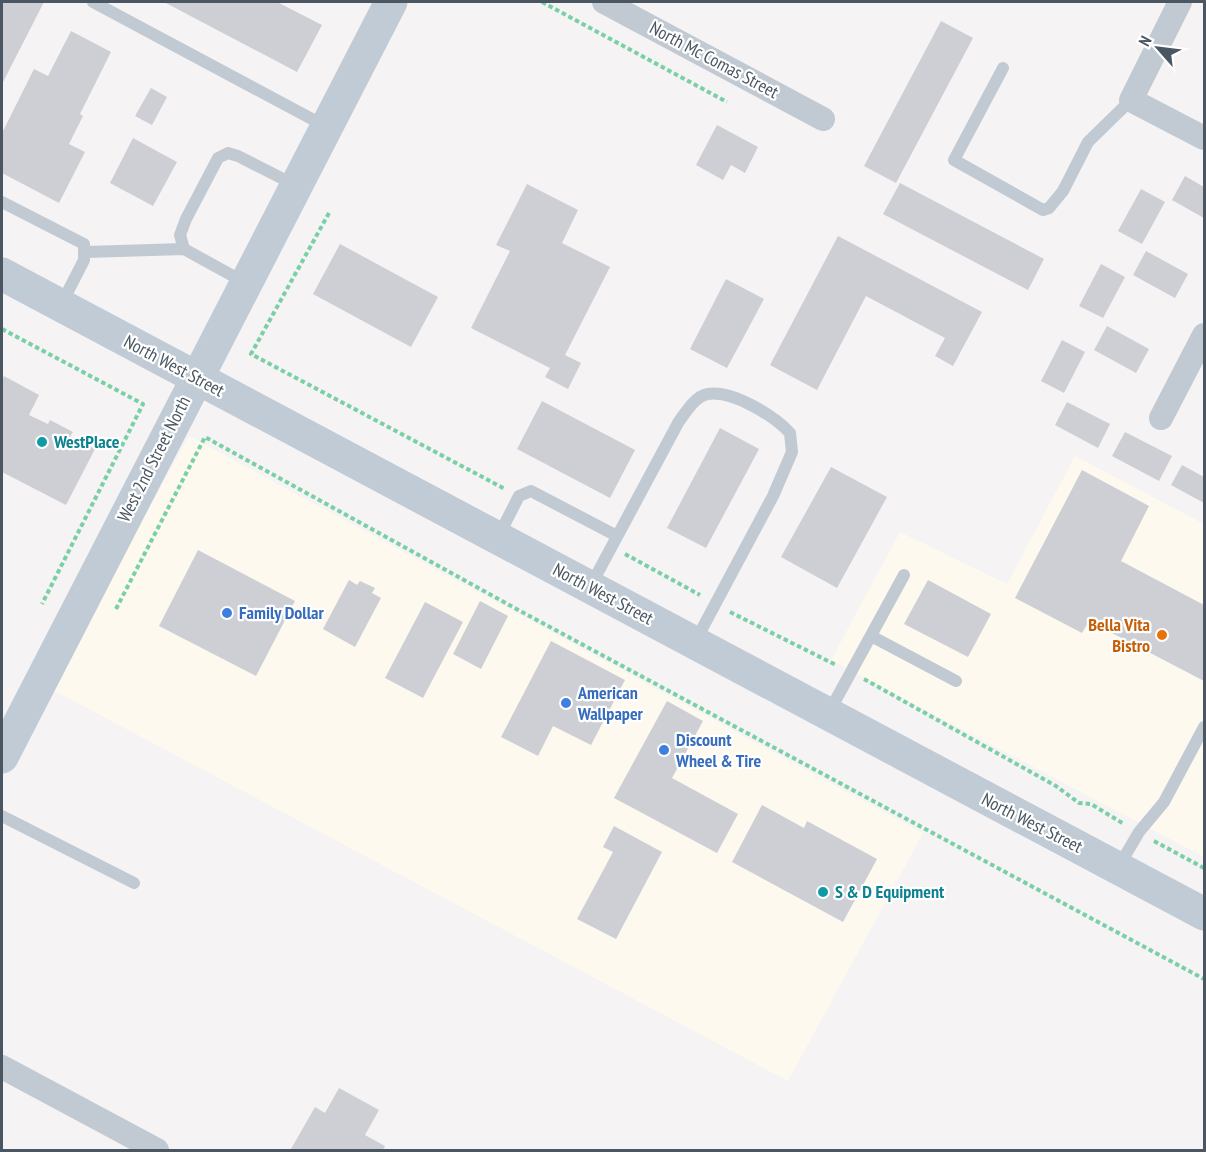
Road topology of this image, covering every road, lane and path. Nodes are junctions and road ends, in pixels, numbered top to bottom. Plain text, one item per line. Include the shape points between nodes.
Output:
1 (93, 2) edge
2 (392, 2) edge
3 (542, 2) edge
4 (604, 2) edge
5 (1180, 2) edge
6 (1003, 68) dead end
7 (1131, 100) junction
8 (727, 102) dead end
9 (824, 119) dead end
10 (326, 127) junction
11 (1204, 138) edge
12 (296, 185) junction
13 (2, 202) edge
14 (329, 213) dead end
15 (184, 249) junction
16 (86, 252) junction
17 (2, 274) edge
18 (245, 282) junction
19 (61, 306) junction
20 (2, 329) edge
21 (1204, 335) edge
22 (251, 354) dead end
23 (196, 378) junction
24 (1161, 418) dead end
25 (617, 536) junction
26 (497, 538) junction
27 (904, 575) dead end
28 (590, 587) junction
29 (42, 604) dead end
30 (116, 609) dead end
31 (871, 636) junction
32 (695, 644) junction
33 (956, 681) dead end
34 (828, 715) junction
35 (1204, 727) edge
36 (2, 757) edge
37 (2, 816) edge
38 (1118, 868) junction
39 (134, 883) dead end
40 (1204, 914) edge
41 (1204, 979) edge
42 (2, 1067) edge
43 (157, 1150) edge

1 - 10 lane
2 - 10 main road, West 2nd Street North
3 - 8 path
4 - 9 street, North Mc Comas Street
5 - 7 street
6 - 7 lane via 954,160 1043,210 1063,191 1088,142
7 - 11 street
10 - 12 main road, West 2nd Street North
12 - 15 lane via 238,156 228,153 218,158 180,235
12 - 18 main road, West 2nd Street North
13 - 16 lane via 84,244
14 - 22 path
15 - 16 lane
15 - 18 lane
16 - 19 lane
17 - 19 main road, North West Street
18 - 23 main road, West 2nd Street North
19 - 23 main road, North West Street
20 - 29 path via 143,404
21 - 24 street
23 - 26 main road, North West Street
23 - 36 main road, West 2nd Street North
25 - 26 lane via 531,491 519,496
25 - 28 lane
25 - 32 lane via 678,423 694,402 706,394 726,395 768,414 790,433 792,452 773,496
26 - 28 main road, North West Street
27 - 31 lane
28 - 32 main road, North West Street
30 - 41 path via 205,437
31 - 33 lane
31 - 34 lane
32 - 34 main road, North West Street
34 - 38 main road, North West Street
35 - 38 lane via 1164,802 1139,832
37 - 39 lane
38 - 40 main road, North West Street
42 - 43 street

